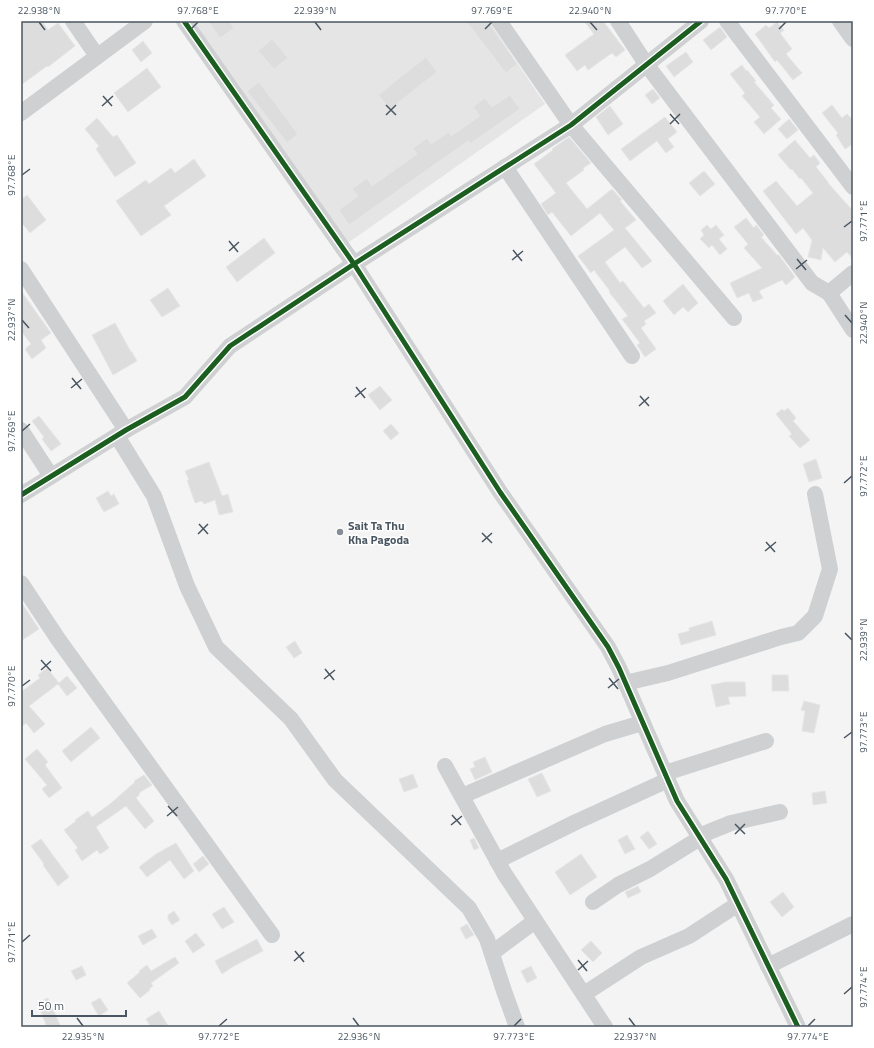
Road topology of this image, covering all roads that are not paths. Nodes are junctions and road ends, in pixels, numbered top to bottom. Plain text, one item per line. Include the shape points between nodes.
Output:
1 (73, 21) edge
2 (145, 21) edge
3 (184, 21) edge
4 (499, 21) edge
5 (618, 21) edge
6 (701, 21) edge
7 (726, 21) edge
8 (840, 21) edge
9 (853, 39) edge
10 (97, 56) junction
11 (646, 64) junction
12 (24, 105) edge
13 (571, 125) junction
14 (505, 167) junction
15 (853, 187) edge
16 (354, 264) junction
17 (21, 270) edge
18 (853, 273) edge
19 (829, 293) junction
20 (734, 318) dead end
21 (853, 330) edge
22 (632, 356) dead end
23 (21, 430) edge
24 (121, 433) junction
25 (51, 476) junction
26 (815, 494) dead end
27 (21, 495) edge
28 (21, 583) edge
29 (625, 683) junction
30 (642, 723) junction
31 (766, 741) dead end
32 (445, 766) dead end
33 (666, 777) junction
34 (462, 796) junction
35 (780, 812) dead end
36 (699, 837) junction
37 (497, 861) junction
38 (593, 902) dead end
39 (738, 904) junction
40 (535, 921) junction
41 (853, 924) edge
42 (272, 935) dead end
43 (492, 953) junction
44 (768, 966) junction
45 (584, 994) junction
46 (518, 1027) edge
47 (605, 1027) edge
48 (798, 1027) edge

1 - 10 street
2 - 10 street
3 - 16 street
4 - 13 street
5 - 11 street
6 - 11 street
7 - 15 street
8 - 9 street
10 - 12 street
11 - 13 street
11 - 19 street via 812,283
13 - 14 street
13 - 20 street
14 - 16 street
14 - 22 street
16 - 24 street via 230,346 185,397
16 - 29 street via 500,492 608,648
17 - 24 street
18 - 19 street
19 - 21 street
23 - 25 street
24 - 25 street
24 - 43 street via 154,496 187,586 216,647 291,719 335,780 469,908
25 - 27 street
26 - 29 street via 830,569 814,616 798,633 668,673
28 - 42 street via 58,639
29 - 30 street
30 - 33 street
30 - 34 street via 605,734
31 - 33 street
32 - 34 street
33 - 36 street
33 - 37 street
34 - 37 street
35 - 36 street via 731,823
36 - 38 street via 650,869 618,884
36 - 39 street via 726,879
37 - 40 street
39 - 44 street
39 - 45 street via 689,936 641,957
40 - 43 street
40 - 45 street
41 - 44 street
43 - 46 street
44 - 48 street
45 - 47 street

